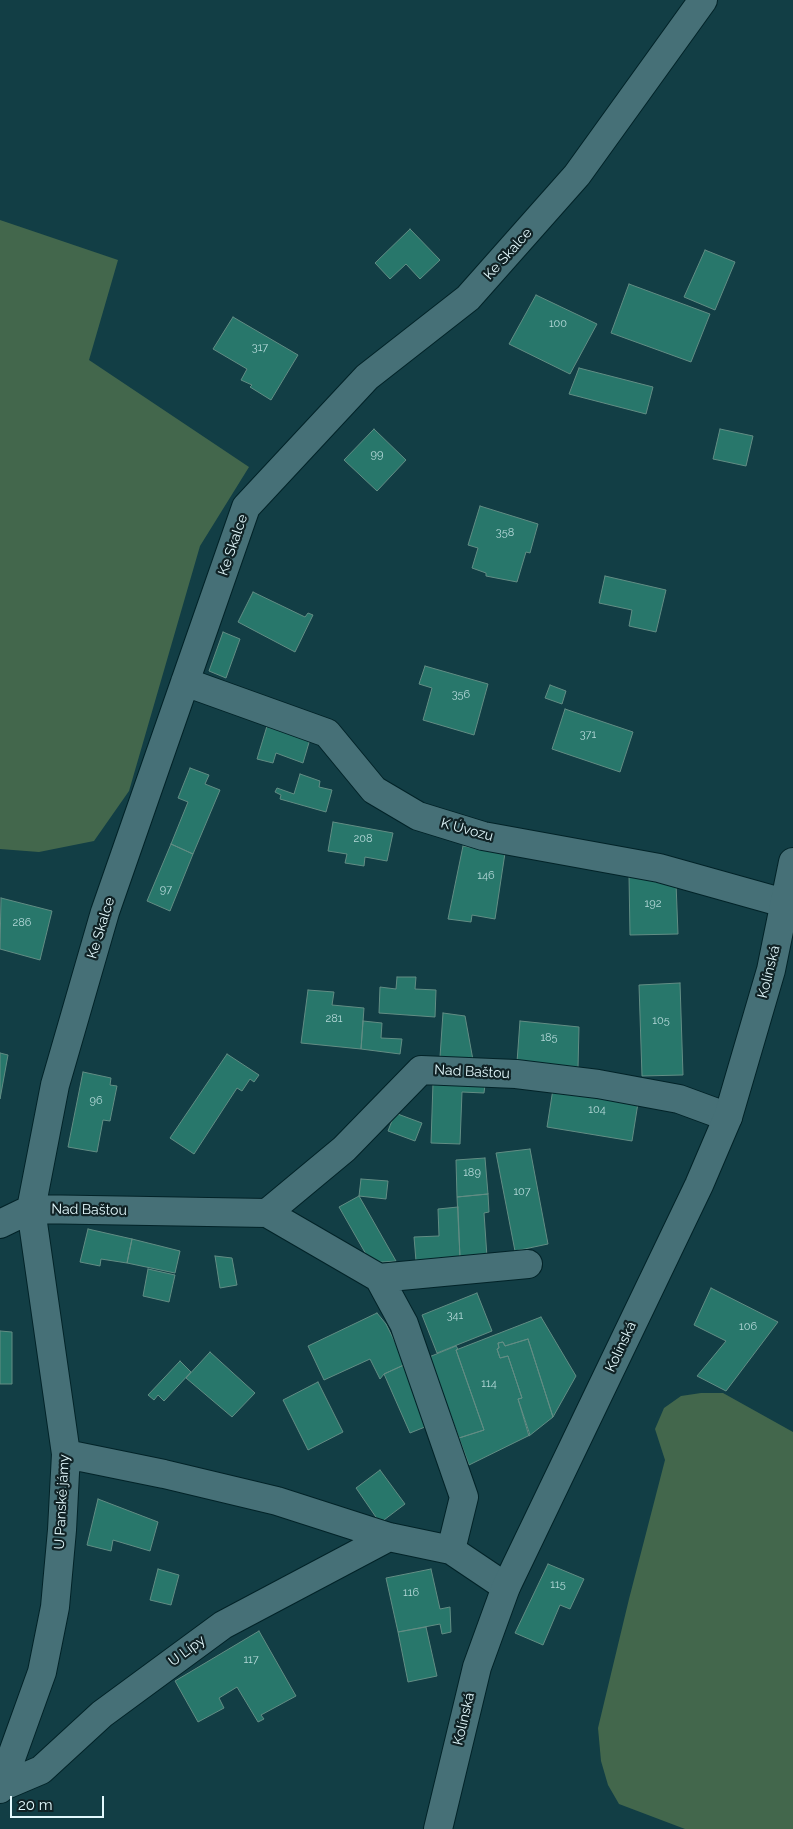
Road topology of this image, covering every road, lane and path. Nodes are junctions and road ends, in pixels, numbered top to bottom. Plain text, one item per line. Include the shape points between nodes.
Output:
1 (702, 0) edge
2 (185, 682) junction
3 (793, 862) edge
4 (784, 903) junction
5 (728, 1117) junction
6 (30, 1209) junction
7 (267, 1213) junction
8 (0, 1224) edge
9 (528, 1264) dead end
10 (379, 1278) junction
11 (66, 1454) junction
12 (389, 1537) junction
13 (451, 1550) junction
14 (506, 1587) junction
15 (1, 1788) edge
16 (438, 1829) edge

1 - 2 street, Ke Skalce via 578,175 468,298 367,378 246,508
2 - 4 street, K Úvozu via 327,733 374,790 418,816 483,836 659,868
2 - 6 street, Ke Skalce via 105,912 55,1085
3 - 4 street, Kolínská
4 - 5 street, Kolínská via 771,970
5 - 7 street, Nad Baštou via 679,1099 598,1084 516,1074 420,1070 344,1149
5 - 14 street, Kolínská via 699,1185
6 - 7 street, Nad Baštou
6 - 8 street
6 - 11 street, U Panské jámy
7 - 10 street, Nad Baštou
9 - 10 street
10 - 13 street via 404,1324 464,1497
11 - 12 street via 277,1501
11 - 15 street, U Panské jámy via 53,1617 42,1672
12 - 13 street
12 - 15 street, U Lípy via 223,1624 102,1714 41,1770
13 - 14 street
14 - 16 street, Kolínská via 476,1667

